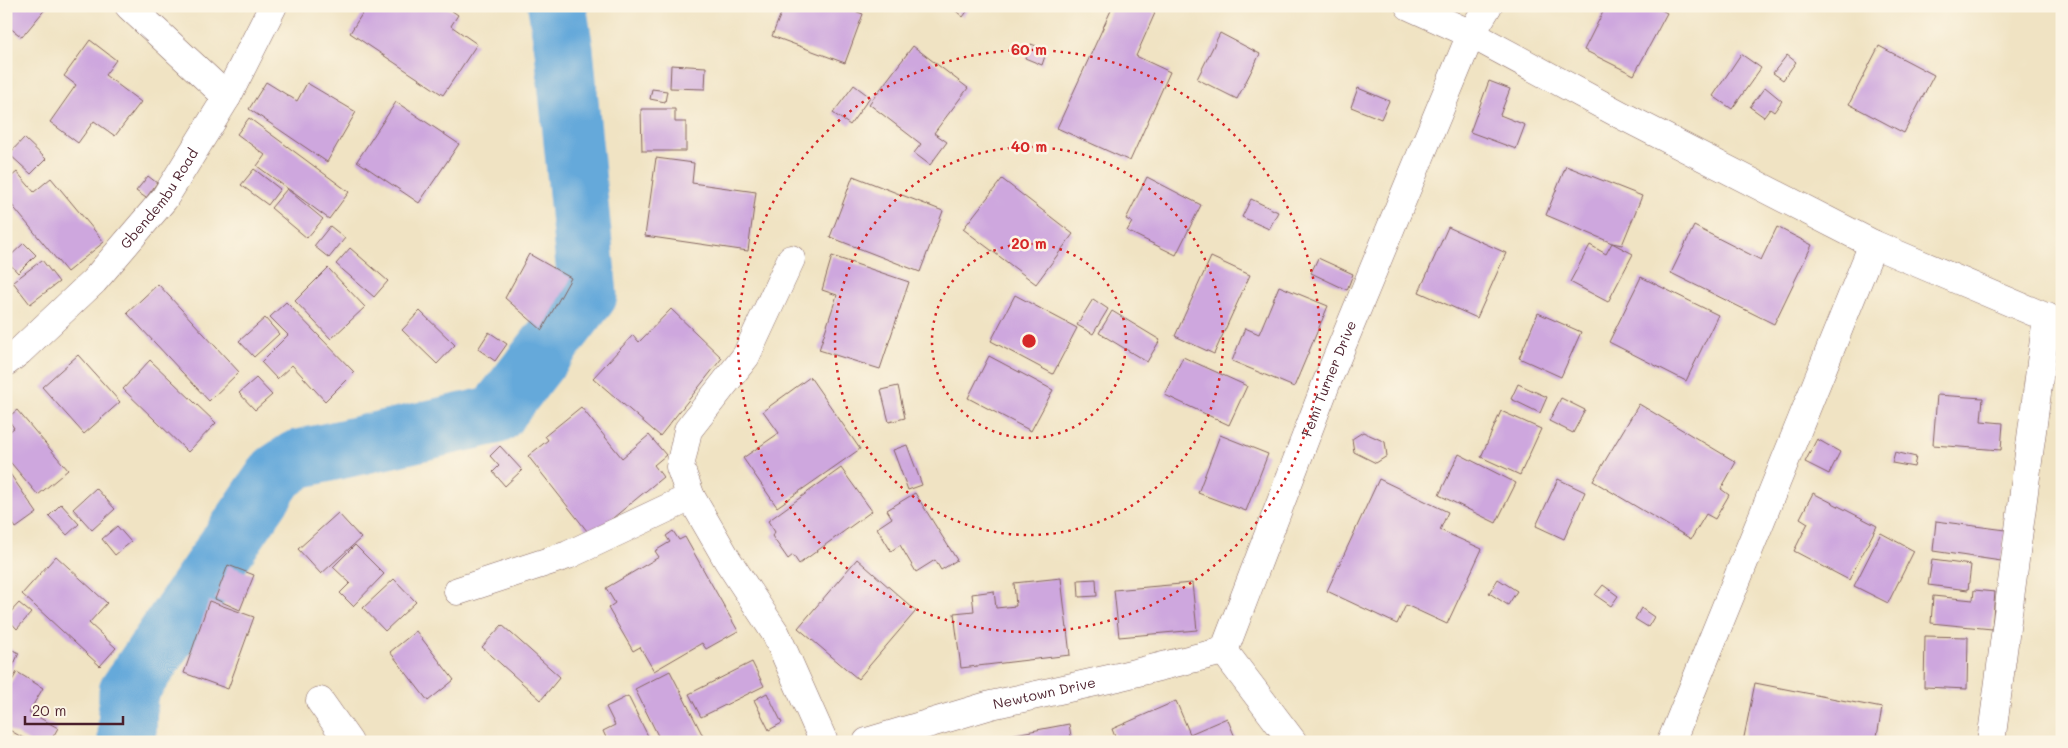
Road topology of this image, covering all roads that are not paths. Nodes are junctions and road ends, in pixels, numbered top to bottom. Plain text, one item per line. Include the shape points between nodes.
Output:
1 (129, 6) edge
2 (273, 6) edge
3 (1409, 6) edge
4 (1488, 6) edge
5 (1471, 34) junction
6 (227, 97) junction
7 (1873, 244) junction
8 (790, 258) dead end
9 (2054, 320) edge
10 (6, 362) edge
11 (691, 497) junction
12 (458, 591) dead end
13 (1224, 651) junction
14 (320, 701) dead end
15 (349, 742) edge
16 (824, 742) edge
17 (867, 742) edge
18 (1292, 742) edge
19 (1671, 742) edge
20 (1991, 742) edge

1 - 6 street
2 - 6 street, Gbendembu Road
3 - 5 street
4 - 5 street, Femi Turner Drive
5 - 7 street
5 - 13 street, Femi Turner Drive via 1326,384
6 - 10 street, Gbendembu Road via 164,199 94,281
7 - 9 street
7 - 19 street
8 - 11 street via 746,356 688,430 680,467
9 - 20 street
11 - 12 street via 568,555
11 - 16 street via 776,634
13 - 17 street, Newtown Drive via 991,704
13 - 18 street
14 - 15 street

